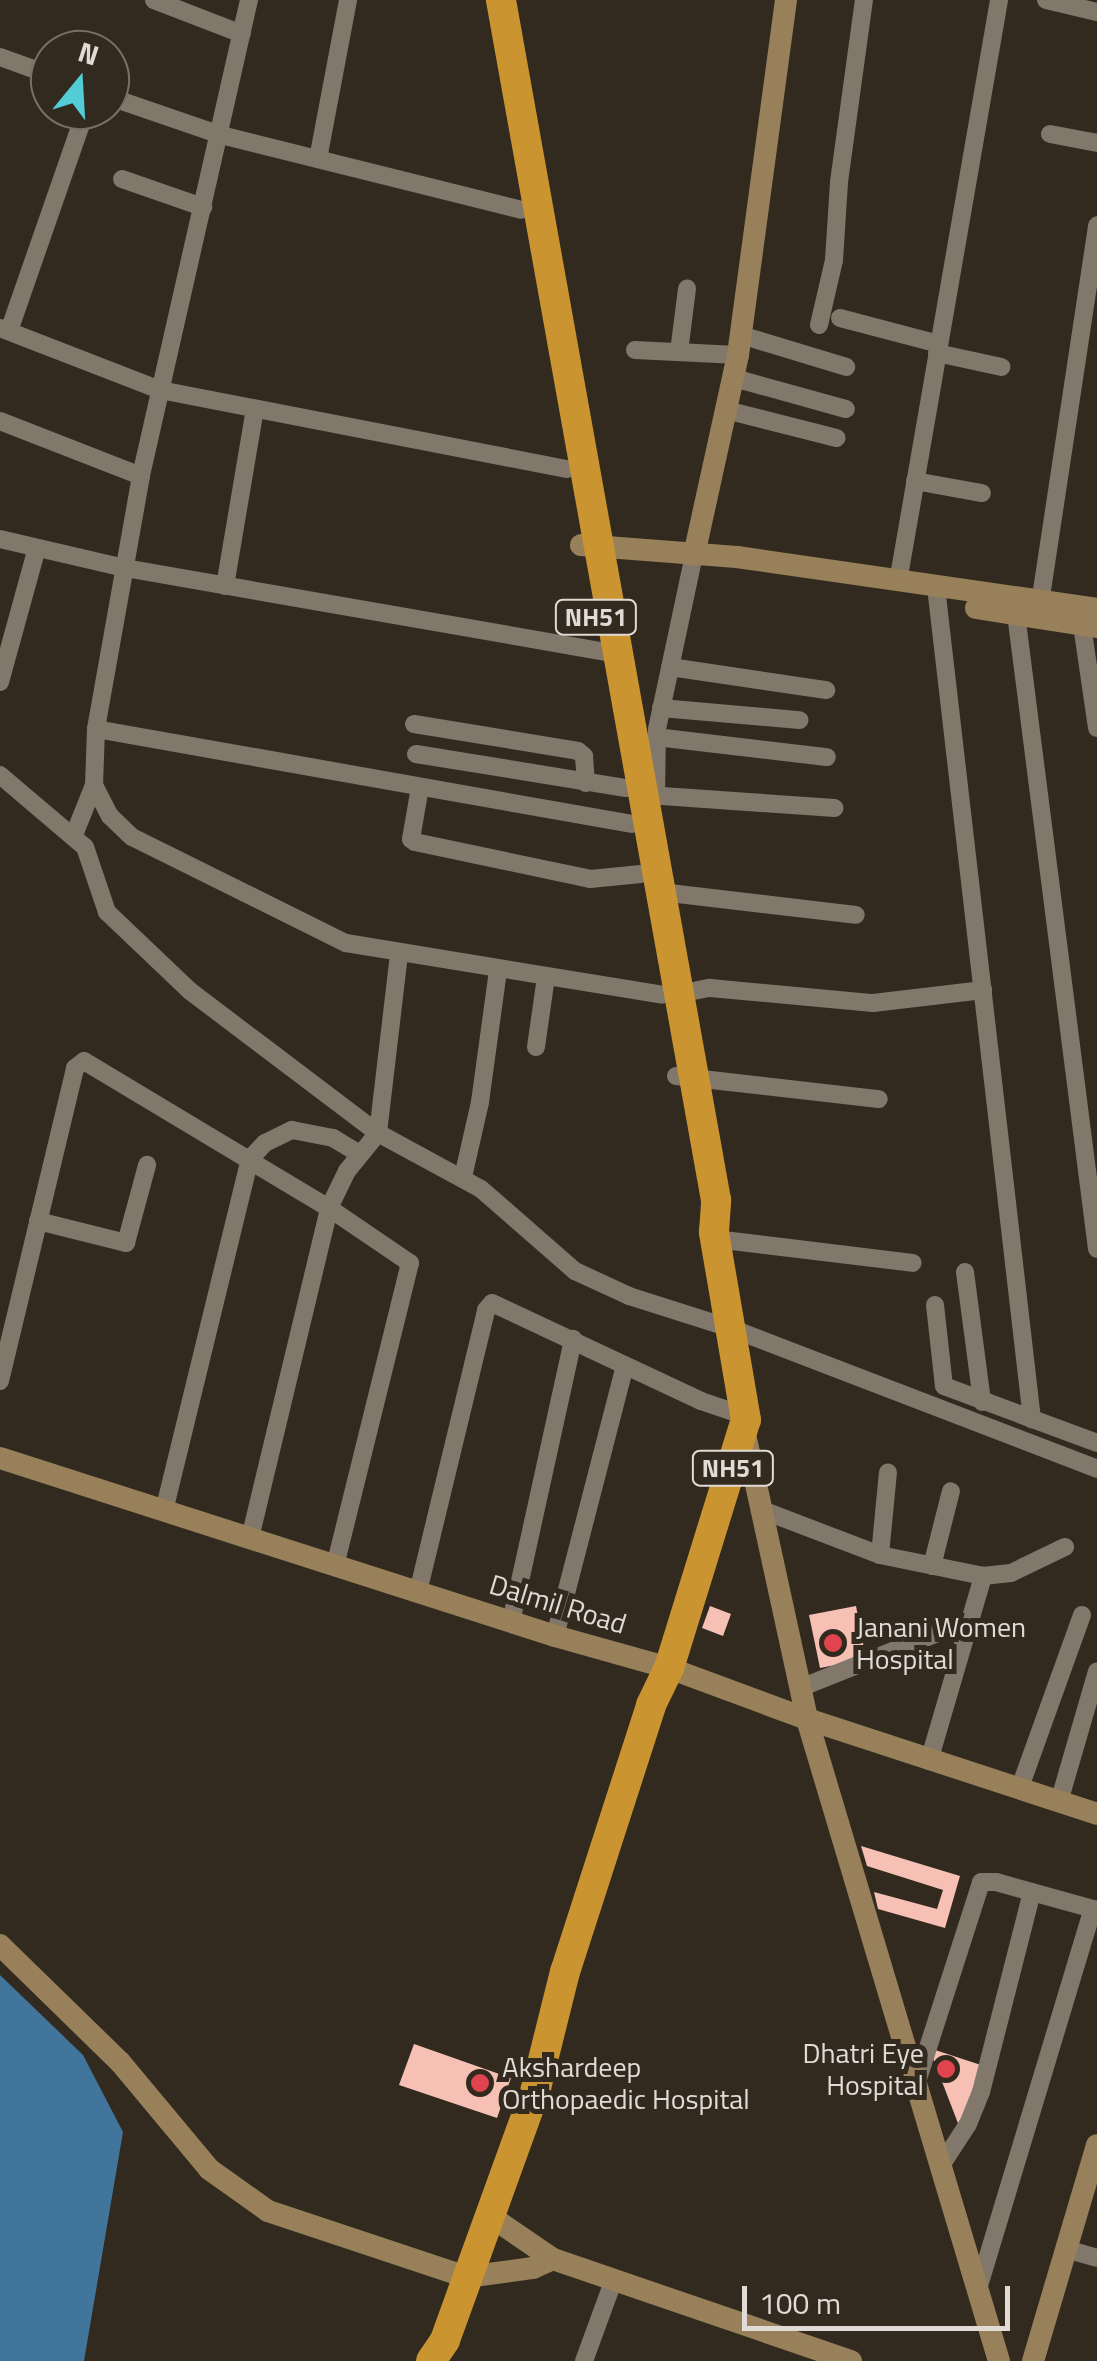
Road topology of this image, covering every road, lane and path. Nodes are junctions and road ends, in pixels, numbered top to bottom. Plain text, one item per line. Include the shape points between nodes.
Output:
1 (154, 0) edge
2 (248, 0) edge
3 (348, 0) edge
4 (487, 0) edge
5 (501, 0) edge
6 (786, 0) edge
7 (864, 0) edge
8 (999, 0) edge
9 (1046, 0) edge
10 (1097, 12) edge
11 (242, 34) junction
12 (0, 57) edge
13 (30, 68) edge
14 (130, 104) edge
15 (79, 130) edge
16 (1050, 134) dead end
17 (221, 135) junction
18 (1097, 143) edge
19 (318, 159) junction
20 (122, 178) dead end
21 (203, 207) junction
22 (520, 210) junction
23 (1097, 225) edge
24 (687, 289) dead end
25 (840, 318) dead end
26 (819, 325) dead end
27 (4, 329) edge
28 (938, 349) junction
29 (636, 350) dead end
30 (678, 352) junction
31 (738, 356) junction
32 (846, 367) dead end
33 (1002, 367) dead end
34 (160, 390) junction
35 (255, 409) junction
36 (846, 409) dead end
37 (726, 410) junction
38 (0, 421) edge
39 (837, 438) dead end
40 (566, 469) junction
41 (141, 476) junction
42 (915, 481) junction
43 (982, 493) dead end
44 (0, 539) edge
45 (590, 545) junction
46 (37, 548) junction
47 (703, 556) junction
48 (124, 568) junction
49 (898, 582) junction
50 (225, 586) junction
51 (937, 594) junction
52 (1031, 611) junction
53 (1092, 620) edge
54 (610, 653) junction
55 (670, 667) junction
56 (0, 682) edge
57 (826, 690) dead end
58 (661, 708) junction
59 (800, 720) dead end
60 (414, 724) dead end
61 (1097, 728) edge
62 (96, 729) junction
63 (656, 737) junction
64 (416, 754) dead end
65 (827, 757) dead end
66 (0, 775) edge
67 (586, 783) junction
68 (94, 785) junction
69 (420, 788) junction
70 (636, 799) junction
71 (835, 808) dead end
72 (74, 835) junction
73 (651, 883) junction
74 (856, 915) dead end
75 (398, 954) junction
76 (498, 970) junction
77 (546, 977) junction
78 (983, 990) junction
79 (670, 995) junction
80 (536, 1047) dead end
81 (684, 1075) junction
82 (880, 1098) dead end
83 (1089, 1132) edge
84 (378, 1133) junction
85 (360, 1154) junction
86 (250, 1159) junction
87 (148, 1166) dead end
88 (462, 1177) junction
89 (329, 1208) junction
90 (38, 1221) junction
91 (714, 1236) junction
92 (1097, 1250) edge
93 (913, 1262) dead end
94 (964, 1272) dead end
95 (935, 1305) dead end
96 (733, 1329) junction
97 (573, 1339) junction
98 (626, 1366) junction
99 (0, 1381) edge
100 (982, 1402) junction
101 (1032, 1420) junction
102 (745, 1425) junction
103 (1097, 1443) edge
104 (0, 1458) edge
105 (1097, 1469) edge
106 (888, 1472) dead end
107 (951, 1491) dead end
108 (762, 1510) junction
109 (164, 1511) junction
110 (250, 1538) junction
111 (1065, 1547) dead end
112 (880, 1554) junction
113 (335, 1566) junction
114 (932, 1566) junction
115 (983, 1576) junction
116 (418, 1592) junction
117 (1082, 1615) dead end
118 (970, 1620) junction
119 (511, 1622) junction
120 (555, 1636) junction
121 (1097, 1671) edge
122 (664, 1682) junction
123 (800, 1688) junction
124 (1093, 1702) edge
125 (807, 1720) junction
126 (929, 1760) junction
127 (1019, 1790) junction
128 (1059, 1802) junction
129 (1097, 1814) edge
130 (1032, 1892) junction
131 (1095, 1910) edge
132 (0, 1946) edge
133 (916, 2086) junction
134 (1097, 2145) edge
135 (940, 2167) junction
136 (487, 2214) junction
137 (1066, 2249) junction
138 (553, 2258) junction
139 (1097, 2258) edge
140 (466, 2277) junction
141 (614, 2280) junction
142 (978, 2290) junction
143 (441, 2354) edge
144 (584, 2361) edge
145 (851, 2361) edge
146 (999, 2361) edge
147 (1033, 2361) edge

1 - 11 street
2 - 11 street
3 - 19 street
4 - 22 highway, NH51
5 - 45 highway, NH51
6 - 31 street
7 - 26 street via 834,260
8 - 28 street
9 - 10 street
11 - 17 street
12 - 13 street
14 - 17 street
15 - 27 street
16 - 18 street
17 - 19 street
17 - 21 street
19 - 22 street
20 - 21 street
21 - 34 street
22 - 40 highway, NH51
23 - 52 street
24 - 30 street
25 - 28 street
27 - 34 street
28 - 33 street
28 - 42 street
29 - 30 street
30 - 31 street
31 - 32 street
31 - 36 street
31 - 37 street
34 - 35 street
34 - 41 street
35 - 40 street
35 - 50 street
37 - 39 street
37 - 47 street
38 - 41 street
40 - 45 highway, NH51
41 - 48 street
42 - 43 street
42 - 49 street
44 - 46 street
45 - 47 street
45 - 54 highway, NH51
46 - 48 street
46 - 56 street
47 - 49 street
47 - 51 street via 745,570
47 - 55 street
48 - 50 street
48 - 62 street
49 - 51 street
50 - 54 street
51 - 52 street
51 - 78 street
52 - 53 street
52 - 83 street
53 - 61 street
54 - 70 highway, NH51
55 - 57 street
55 - 58 street
58 - 59 street
58 - 63 street
60 - 67 street via 578,751
62 - 68 street
62 - 69 street
63 - 65 street
63 - 70 street
64 - 67 street
66 - 72 street
67 - 70 street
68 - 72 street
68 - 75 street via 110,816 132,837 346,944
69 - 70 street
69 - 73 street via 411,839 416,842 590,879
70 - 71 street
70 - 73 highway, NH51
72 - 84 street via 92,860 101,900 116,922 190,992
73 - 74 street
73 - 79 highway, NH51
75 - 76 street
75 - 84 street
76 - 77 street
76 - 88 street
77 - 79 street
77 - 80 street
78 - 79 street via 874,1002 710,988
78 - 101 street
79 - 81 highway, NH51
81 - 82 street
81 - 91 highway, NH51 via 716,1200
83 - 92 street
84 - 85 street
84 - 88 street
85 - 86 street via 333,1138 292,1130
85 - 89 street
86 - 89 street
86 - 90 street via 94,1064 78,1062
86 - 109 street
87 - 90 street via 126,1243
88 - 96 street via 574,1271
89 - 110 street
89 - 113 street via 410,1263
90 - 99 street
91 - 93 street
91 - 96 highway, NH51
94 - 100 street
95 - 100 street via 942,1382
96 - 102 highway, NH51
96 - 105 street
97 - 98 street
97 - 116 street via 489,1305
97 - 119 street
98 - 102 street
98 - 120 street
100 - 101 street
101 - 103 street
102 - 108 street
102 - 122 highway, NH51
104 - 109 street, Dalmil Road
106 - 112 street
107 - 114 street
108 - 112 street
108 - 123 street
109 - 110 street, Dalmil Road
110 - 113 street, Dalmil Road
111 - 115 street via 1011,1573
112 - 114 street
113 - 116 street, Dalmil Road
114 - 115 street
115 - 118 street
116 - 119 street, Dalmil Road
117 - 127 street
118 - 123 street
118 - 126 street
119 - 120 street, Dalmil Road
120 - 122 street, Dalmil Road
121 - 124 street
122 - 125 street, Dalmil Road
122 - 136 highway, NH51 via 651,1704 637,1774 536,2088
123 - 125 street
124 - 128 street
125 - 126 street, Dalmil Road
125 - 133 street
126 - 127 street, Dalmil Road
127 - 128 street, Dalmil Road
128 - 129 street, Dalmil Road
130 - 131 street
130 - 133 street via 987,1881 977,1887
130 - 135 street via 980,2092
131 - 142 street
132 - 140 street via 120,2062 182,2140 236,2192 308,2228
133 - 135 street
134 - 137 street
135 - 142 street
136 - 138 street
136 - 140 highway, NH51
137 - 139 street
137 - 147 street
138 - 140 street via 533,2268
138 - 141 street
140 - 143 highway, NH51
141 - 144 street
141 - 145 street
142 - 146 street

